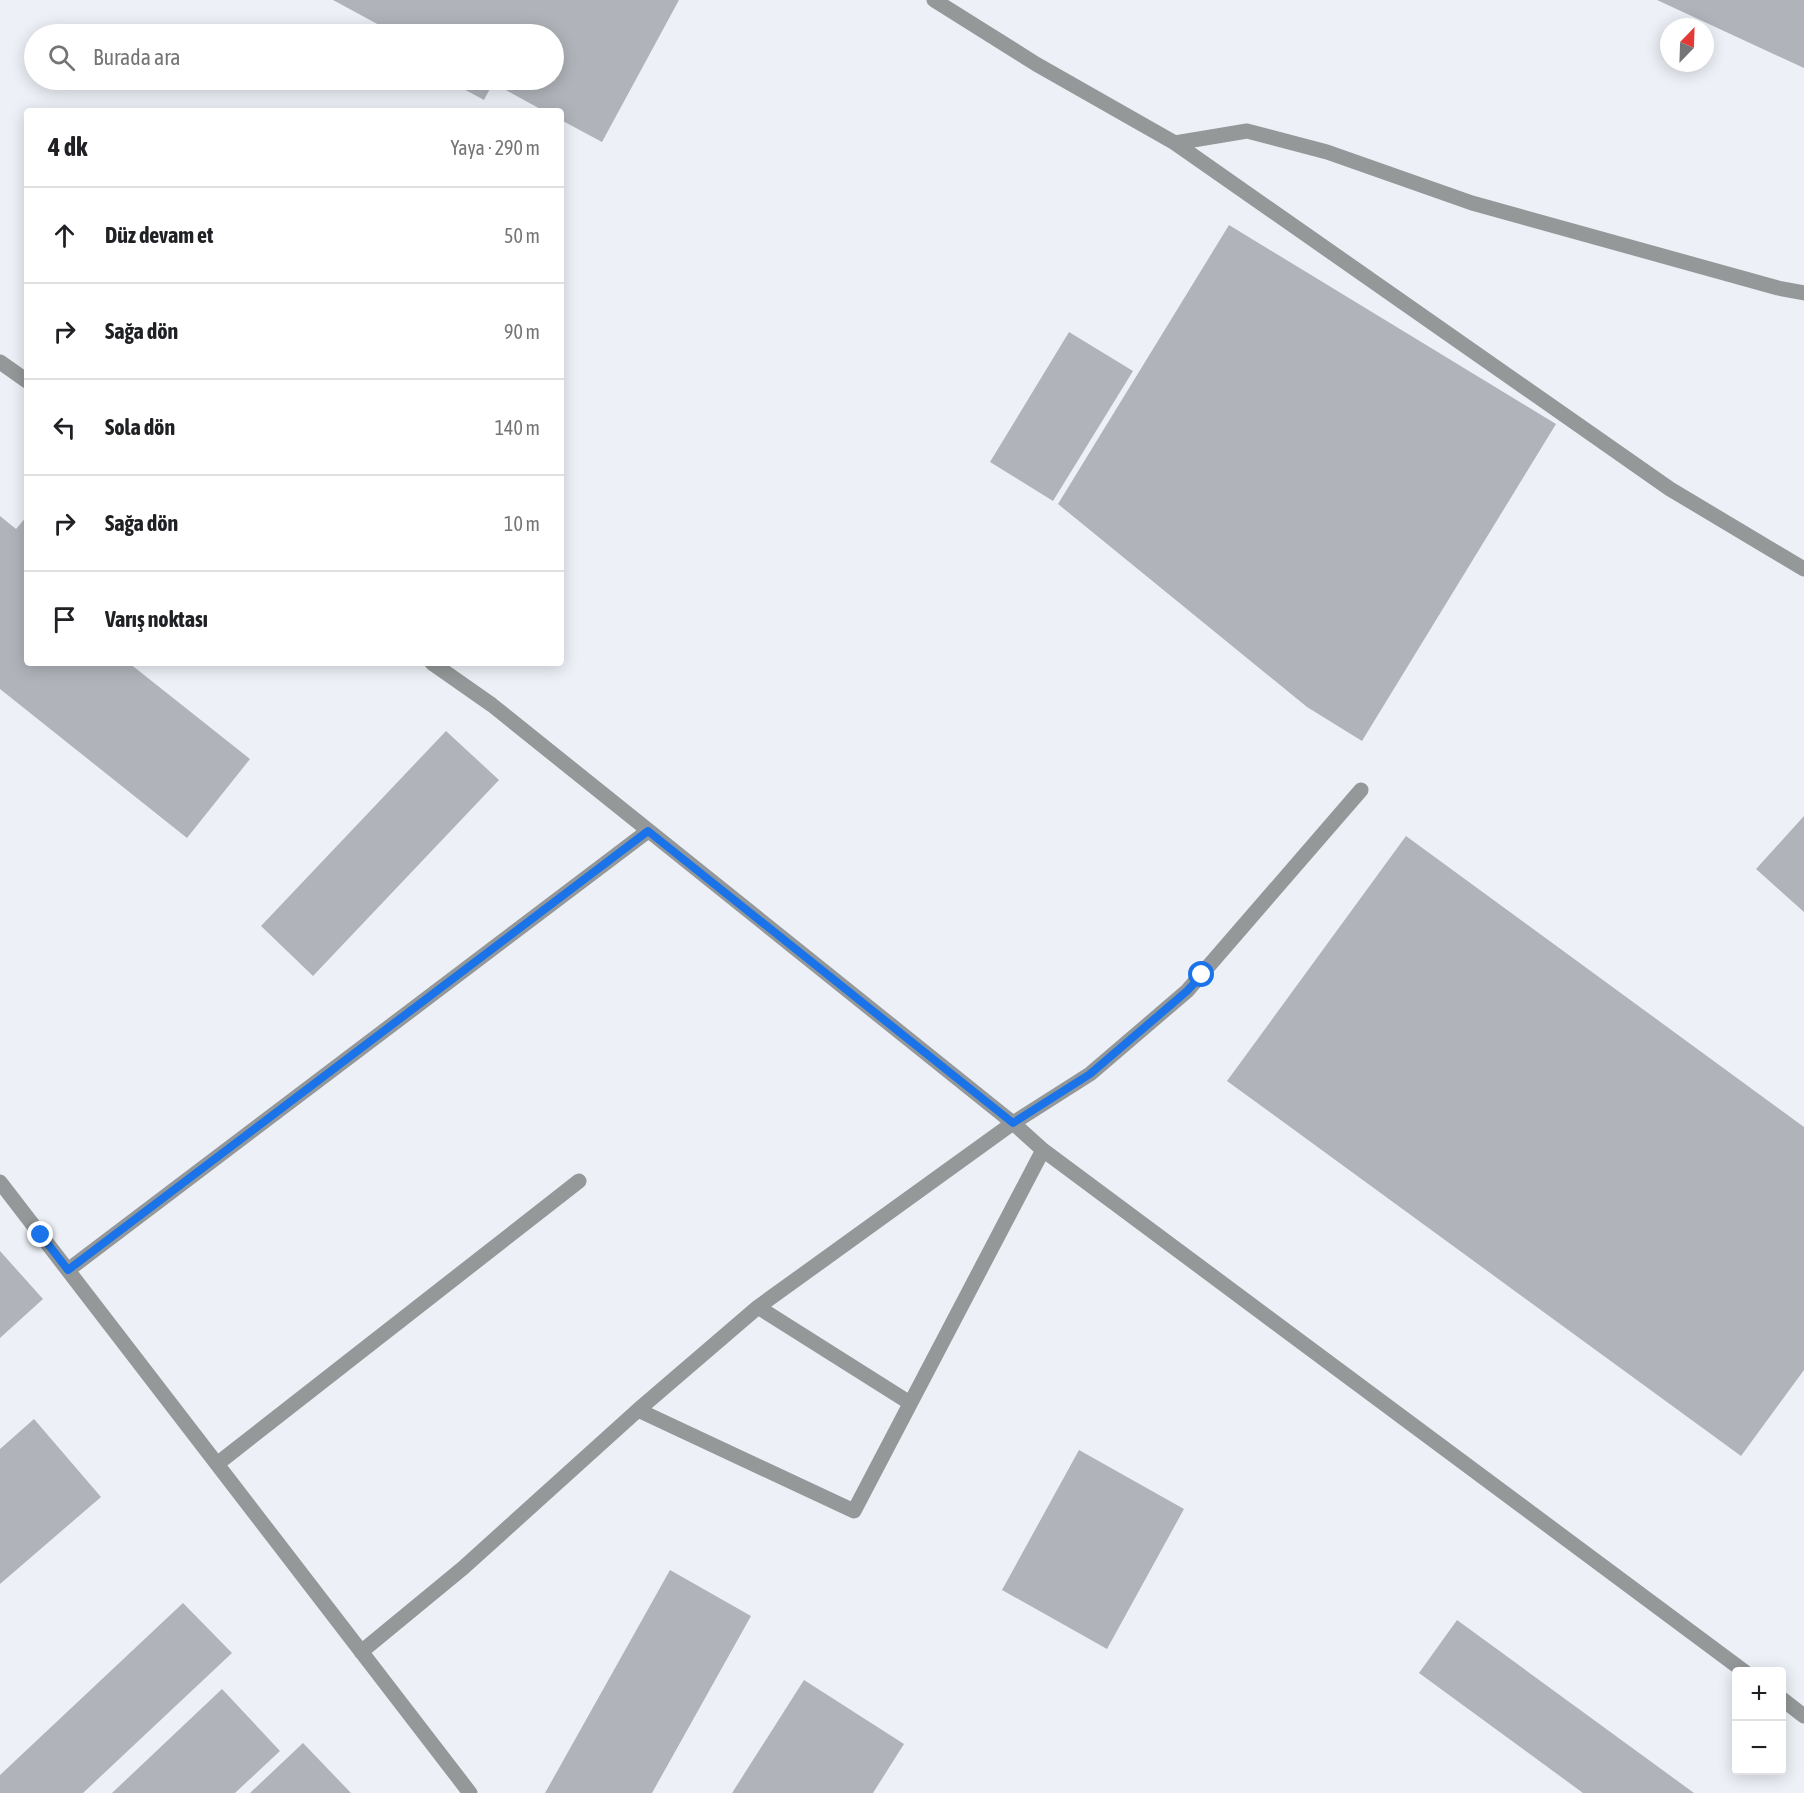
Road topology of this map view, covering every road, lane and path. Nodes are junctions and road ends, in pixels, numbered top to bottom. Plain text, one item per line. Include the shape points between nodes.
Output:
1 (934, 0) edge
2 (1175, 143) junction
3 (1804, 293) edge
4 (0, 362) edge
5 (24, 379) edge
6 (1804, 569) edge
7 (436, 666) edge
8 (1361, 790) dead end
9 (648, 831) junction
10 (1013, 1123) junction
11 (1043, 1150) junction
12 (579, 1181) dead end
13 (0, 1182) edge
14 (68, 1270) junction
15 (758, 1307) junction
16 (910, 1403) junction
17 (638, 1410) junction
18 (217, 1464) junction
19 (362, 1652) junction
20 (1739, 1667) edge
21 (1786, 1702) edge
22 (1804, 1716) edge
23 (470, 1793) edge

1 - 2 street
2 - 3 street via 1247,130 1328,152 1472,203
2 - 6 street via 1670,489
4 - 5 street
7 - 9 street via 492,705
8 - 10 street via 1187,991 1090,1074
9 - 10 street
9 - 14 street
10 - 11 street
10 - 15 street
11 - 16 street
11 - 20 street
12 - 18 street
13 - 14 street
14 - 18 street
15 - 16 street
15 - 17 street
16 - 17 street via 854,1511
17 - 19 street via 463,1568
18 - 19 street
19 - 23 street
21 - 22 street

